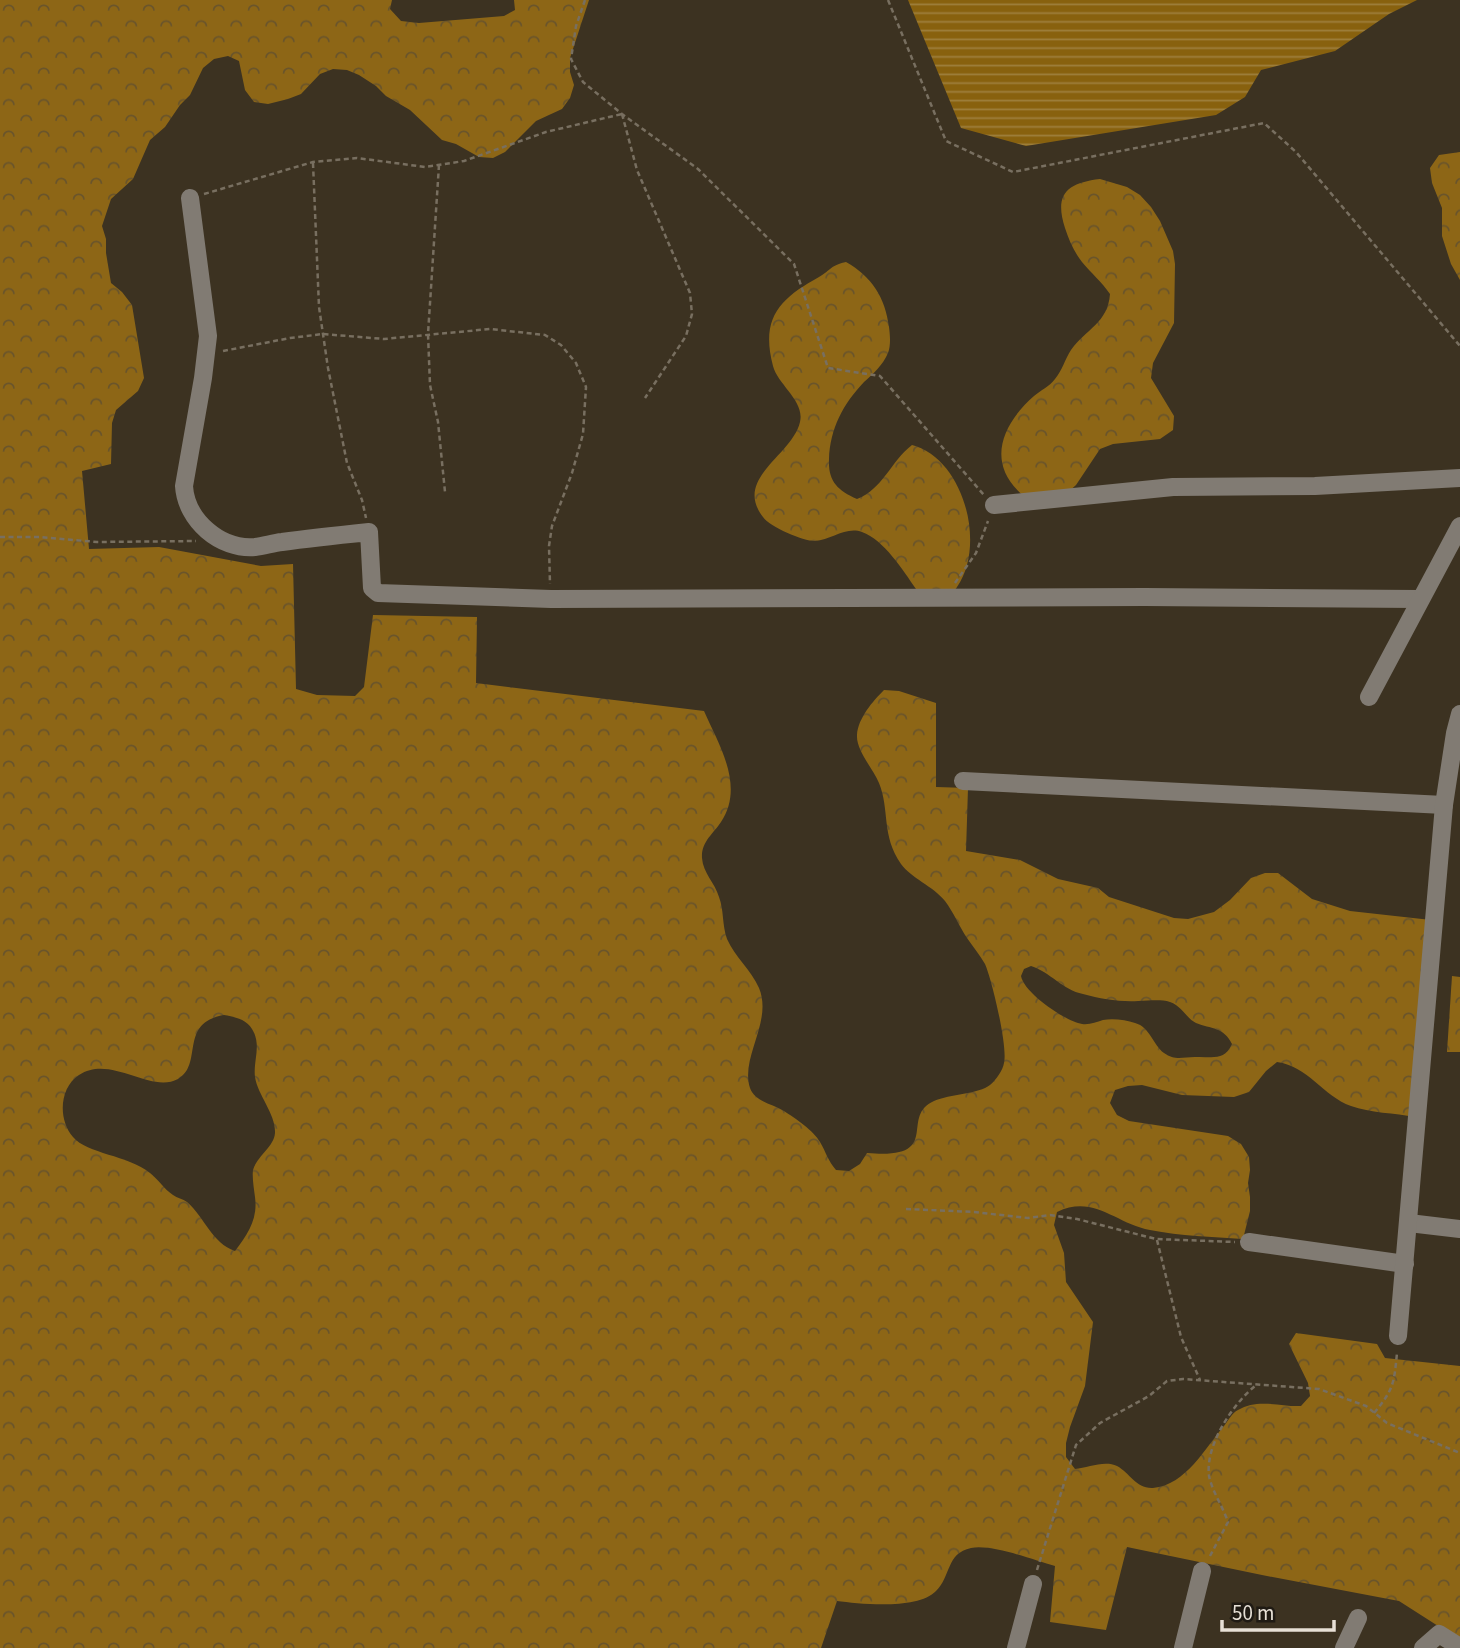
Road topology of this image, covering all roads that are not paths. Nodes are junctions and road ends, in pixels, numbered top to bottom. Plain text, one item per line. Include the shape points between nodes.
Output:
1 (190, 198) road end
2 (1460, 478) edge
3 (994, 505) road end
4 (1460, 526) edge
5 (1419, 599) junction
6 (1369, 697) dead end
7 (1460, 714) edge
8 (963, 781) dead end
9 (1444, 805) junction
10 (1409, 1223) junction
11 (1460, 1229) edge
12 (1249, 1242) road end
13 (1405, 1264) junction
14 (1398, 1336) road end
15 (1202, 1571) road end
16 (1033, 1584) road end
17 (1358, 1618) dead end
18 (1460, 1647) edge
19 (1016, 1648) edge
20 (1183, 1648) edge
21 (1344, 1648) edge
22 (1423, 1648) edge

1 - 5 street via 208,336 184,486 193,517 220,541 254,547 369,531 372,588 378,593 551,599
2 - 3 street via 1173,487
4 - 5 street
5 - 6 street
7 - 9 street
8 - 9 street
9 - 10 street
10 - 11 street
10 - 13 street
12 - 13 street
13 - 14 street
15 - 20 street
16 - 19 street
17 - 21 street
18 - 22 street via 1439,1634

